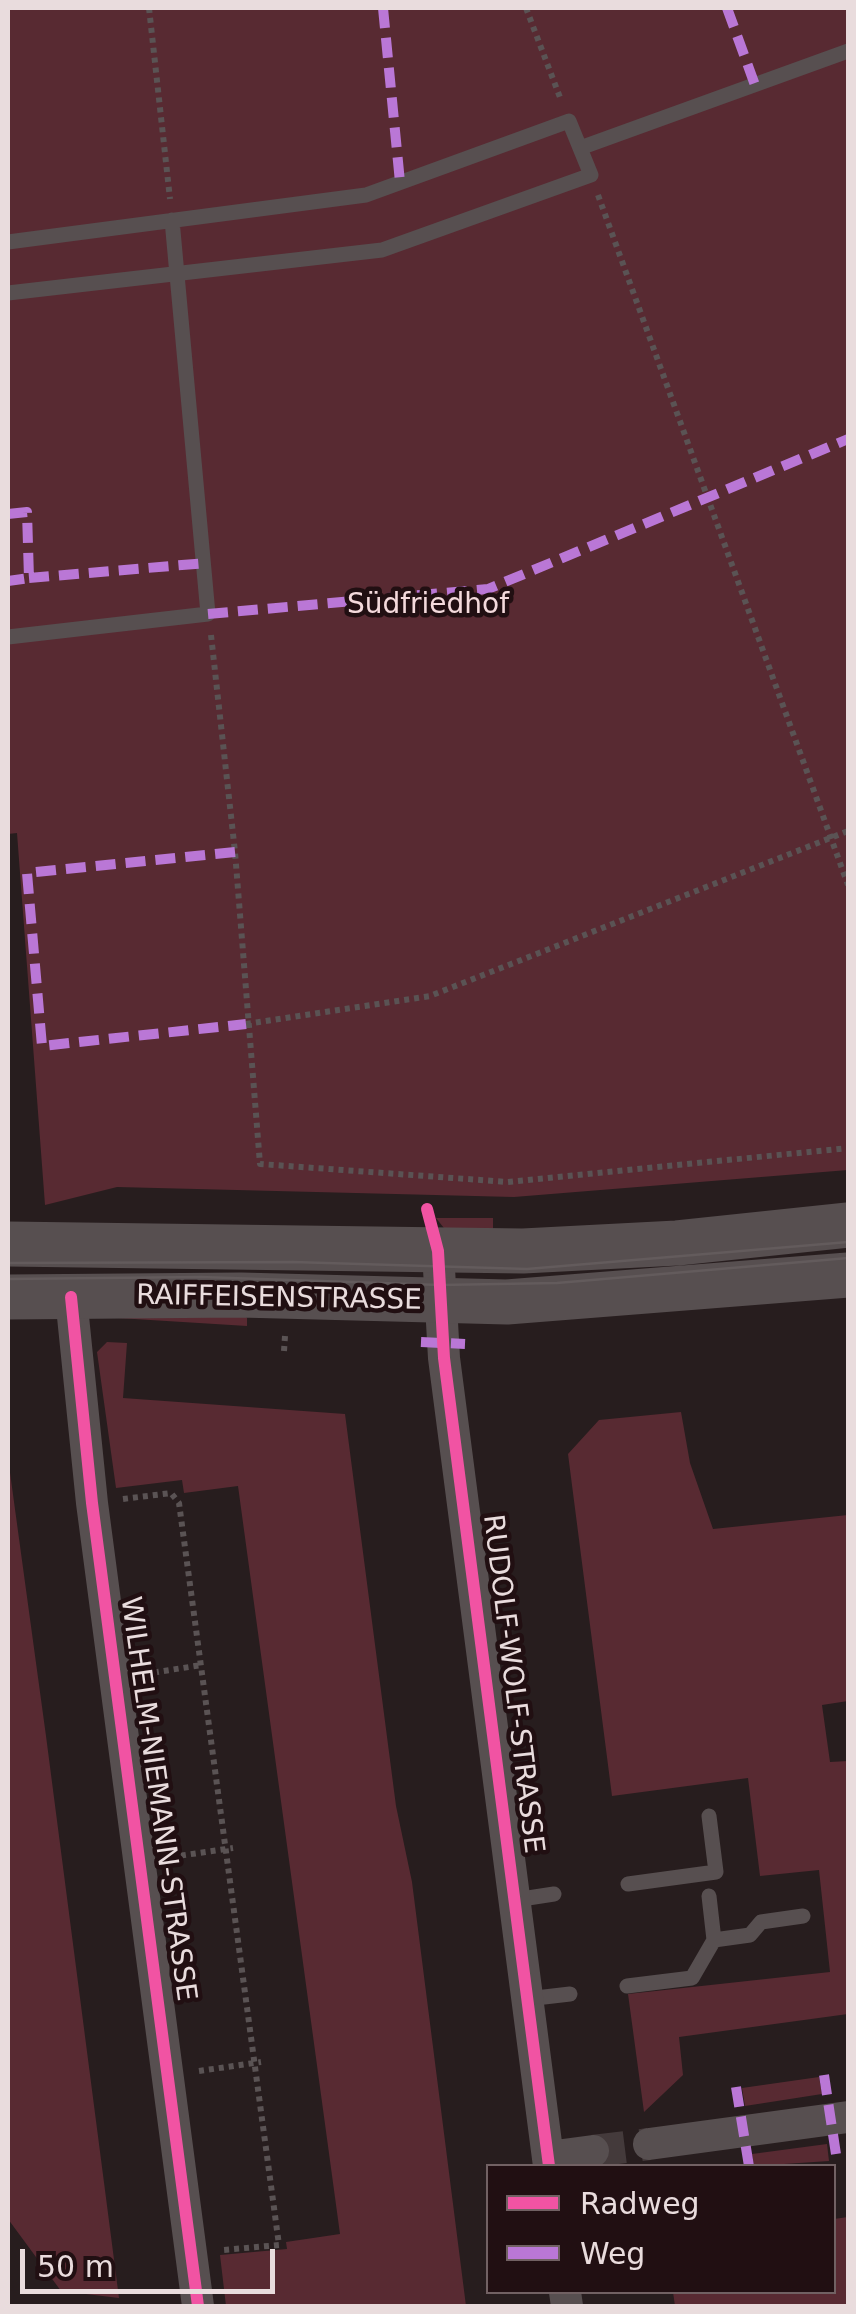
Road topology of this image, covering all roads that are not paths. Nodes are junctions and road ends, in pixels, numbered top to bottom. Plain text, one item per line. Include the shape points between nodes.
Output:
1 (848, 51) edge
2 (580, 148) junction
3 (172, 220) junction
4 (8, 242) edge
5 (178, 274) junction
6 (8, 293) edge
7 (8, 638) edge
8 (848, 1226) edge
9 (8, 1244) edge
10 (438, 1251) junction
11 (848, 1274) edge
12 (8, 1297) edge
13 (72, 1297) junction
14 (441, 1302) junction
15 (708, 1816) dead end
16 (628, 1884) dead end
17 (554, 1894) dead end
18 (708, 1896) dead end
19 (515, 1900) junction
20 (803, 1916) dead end
21 (714, 1940) junction
22 (627, 1986) dead end
23 (570, 1994) dead end
24 (527, 1999) junction
25 (848, 2117) edge
26 (649, 2144) tunnel mouth
27 (594, 2152) tunnel mouth
28 (549, 2162) edge
29 (198, 2306) edge

1 - 2 lane
2 - 3 lane via 569,121 366,195
2 - 5 lane via 591,175 382,250
3 - 4 lane
3 - 5 lane
5 - 6 lane
5 - 7 lane via 208,614
8 - 10 main road, RAIFFEISENSTRASSE via 617,1246
9 - 10 main road, RAIFFEISENSTRASSE
10 - 14 street, RUDOLF-WOLF-STRASSE
11 - 14 main road, RAIFFEISENSTRASSE via 604,1297
12 - 13 main road, RAIFFEISENSTRASSE
13 - 14 main road, RAIFFEISENSTRASSE
13 - 29 street, WILHELM-NIEMANN-STRASSE via 92,1504
14 - 19 street, RUDOLF-WOLF-STRASSE
15 - 16 lane via 716,1872
17 - 19 lane
18 - 21 lane
19 - 24 street, RUDOLF-WOLF-STRASSE
20 - 21 lane via 760,1922 750,1934
21 - 22 lane via 692,1978
23 - 24 lane
24 - 28 street, RUDOLF-WOLF-STRASSE
25 - 26 street
27 - 28 street

